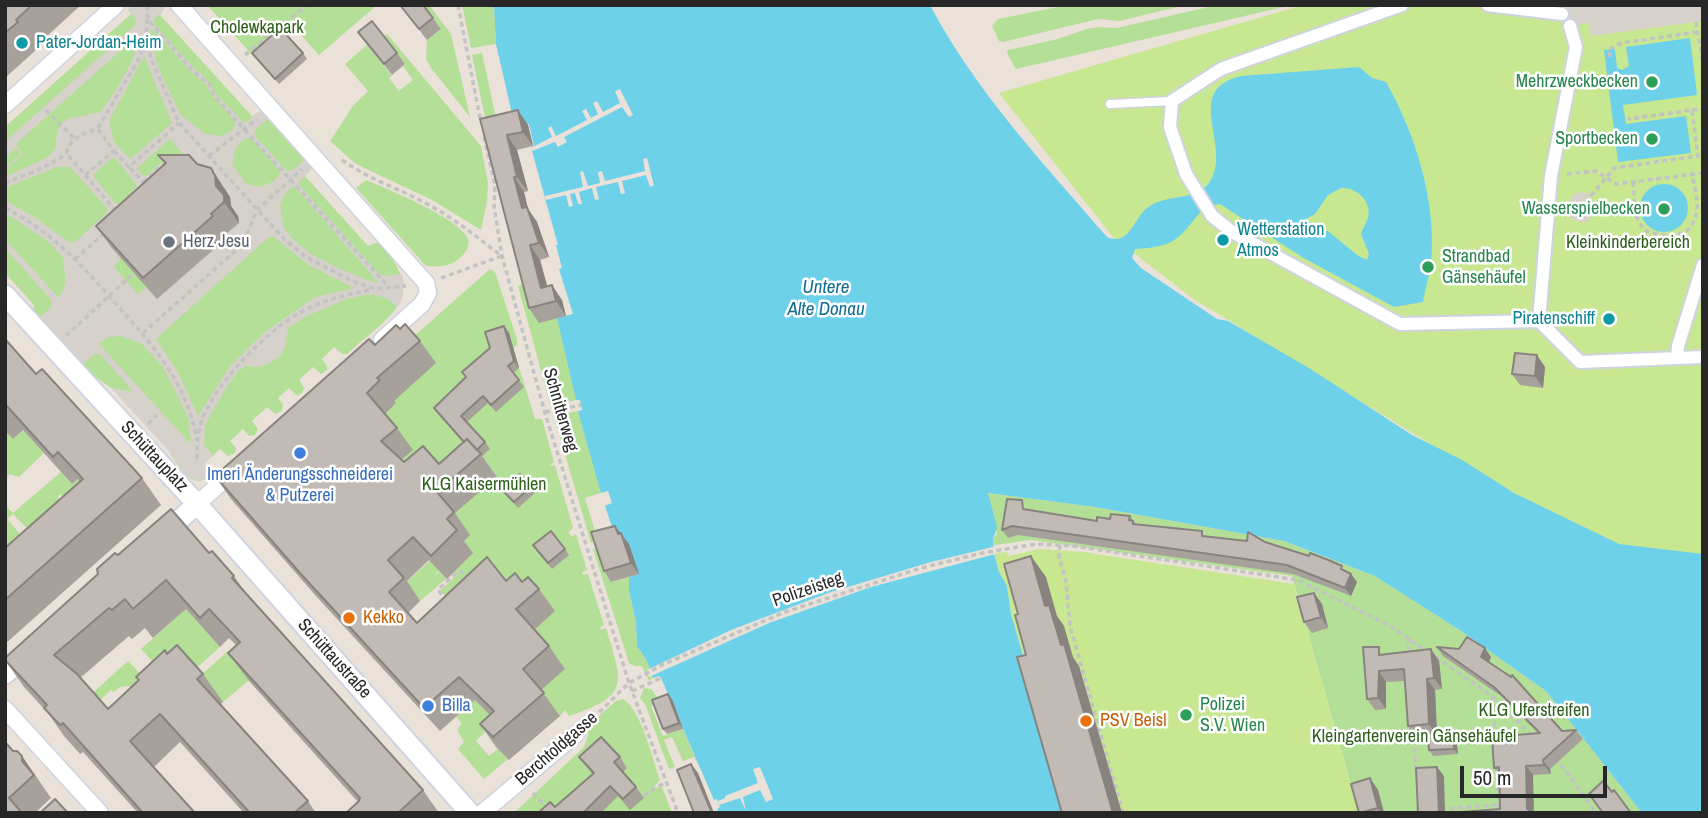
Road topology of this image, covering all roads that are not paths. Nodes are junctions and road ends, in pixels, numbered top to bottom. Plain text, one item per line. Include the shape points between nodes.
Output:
1 (116, 5) edge
2 (179, 5) edge
3 (1402, 5) edge
4 (1488, 5) edge
5 (1562, 14) dead end
6 (1570, 26) dead end
7 (1172, 101) junction
8 (5, 104) edge
9 (1110, 104) dead end
10 (1703, 265) edge
11 (5, 295) edge
12 (1539, 321) junction
13 (372, 348) edge
14 (1703, 357) edge
15 (1677, 358) junction
16 (242, 464) edge
17 (197, 505) junction
18 (150, 547) edge
19 (47, 637) edge
20 (5, 674) edge
21 (5, 709) edge
22 (576, 734) road end
23 (100, 813) edge
24 (470, 813) edge
25 (482, 813) edge

1 - 8 street
2 - 13 street via 426,283 428,293 422,304
3 - 7 street via 1221,69
4 - 5 street
6 - 12 street via 1576,47 1551,176
7 - 9 lane
7 - 12 street via 1170,127 1186,174 1212,216 1232,232 1400,324
10 - 15 street
11 - 17 street, Schüttauplatz
12 - 15 street via 1580,362
14 - 15 street
16 - 17 street, Schüttauplatz
17 - 18 street
17 - 24 street, Schüttaustraße
19 - 20 street
21 - 23 street
22 - 25 street, Berchtoldgasse

